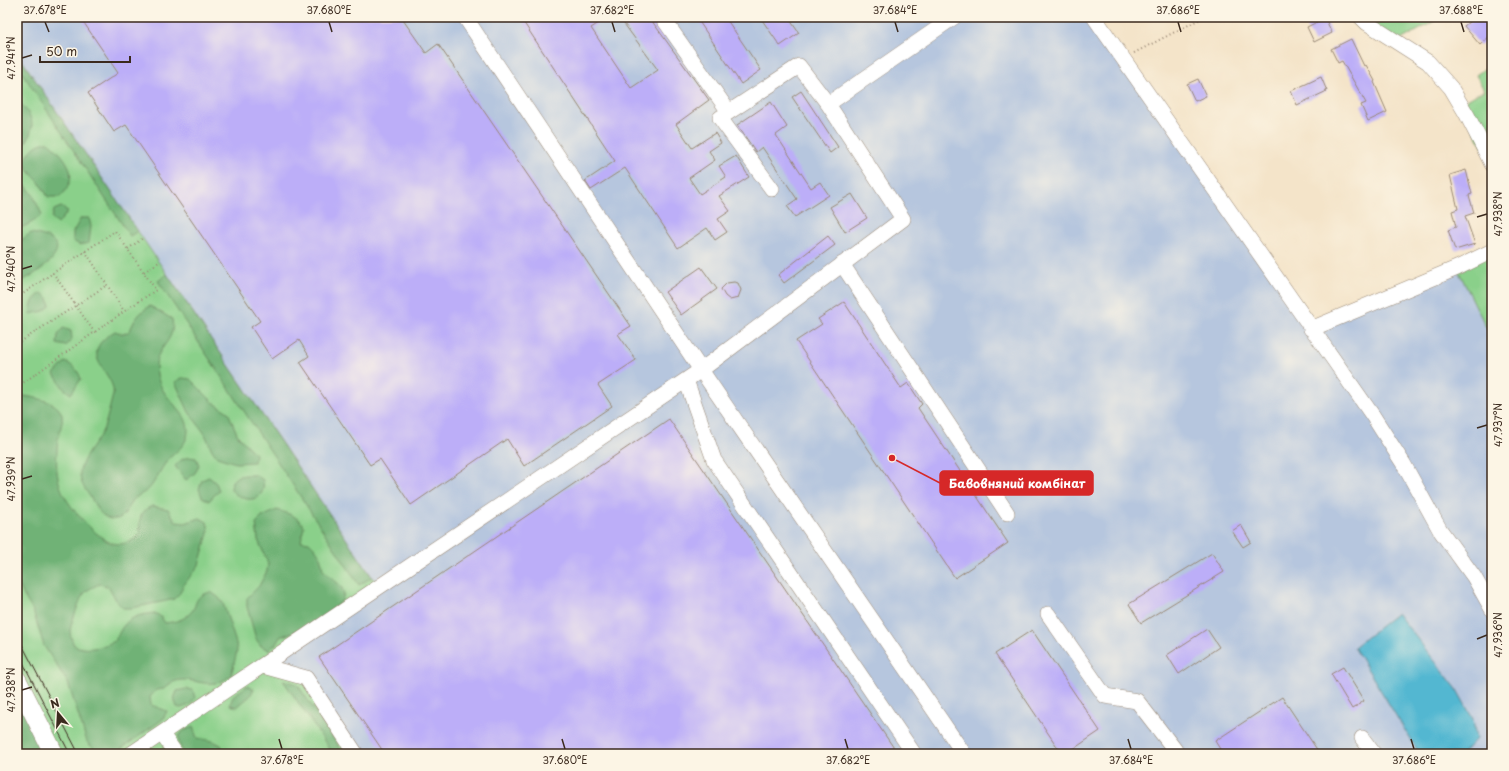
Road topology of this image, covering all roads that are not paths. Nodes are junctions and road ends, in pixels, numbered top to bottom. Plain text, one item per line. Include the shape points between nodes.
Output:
1 (465, 17) edge
2 (662, 17) edge
3 (954, 17) edge
4 (1094, 17) edge
5 (1361, 17) edge
6 (828, 104) junction
7 (729, 112) junction
8 (1492, 164) edge
9 (772, 189) dead end
10 (1492, 251) edge
11 (842, 264) junction
12 (1311, 330) junction
13 (701, 370) junction
14 (686, 380) junction
15 (1007, 513) dead end
16 (1492, 609) edge
17 (1048, 614) dead end
18 (263, 666) junction
19 (17, 680) edge
20 (162, 734) junction
21 (1362, 738) dead end
22 (1174, 753) edge
23 (54, 754) edge
24 (131, 754) edge
25 (176, 754) edge
26 (356, 754) edge
27 (914, 754) edge
28 (964, 754) edge
29 (1374, 754) edge

1 - 13 street
2 - 7 street
3 - 6 street
4 - 12 street
5 - 8 street via 1366,23 1428,62 1451,88
6 - 7 street via 799,66
6 - 11 street via 903,219
7 - 9 street via 720,118
10 - 12 street
11 - 13 street
11 - 15 street
12 - 16 street via 1396,451 1440,530 1474,577
13 - 14 street
13 - 28 street
14 - 18 street
14 - 27 street via 714,460
17 - 22 street via 1105,696 1138,701
18 - 20 street
18 - 26 street via 306,678
19 - 23 main road
20 - 24 street
20 - 25 street
21 - 29 street

